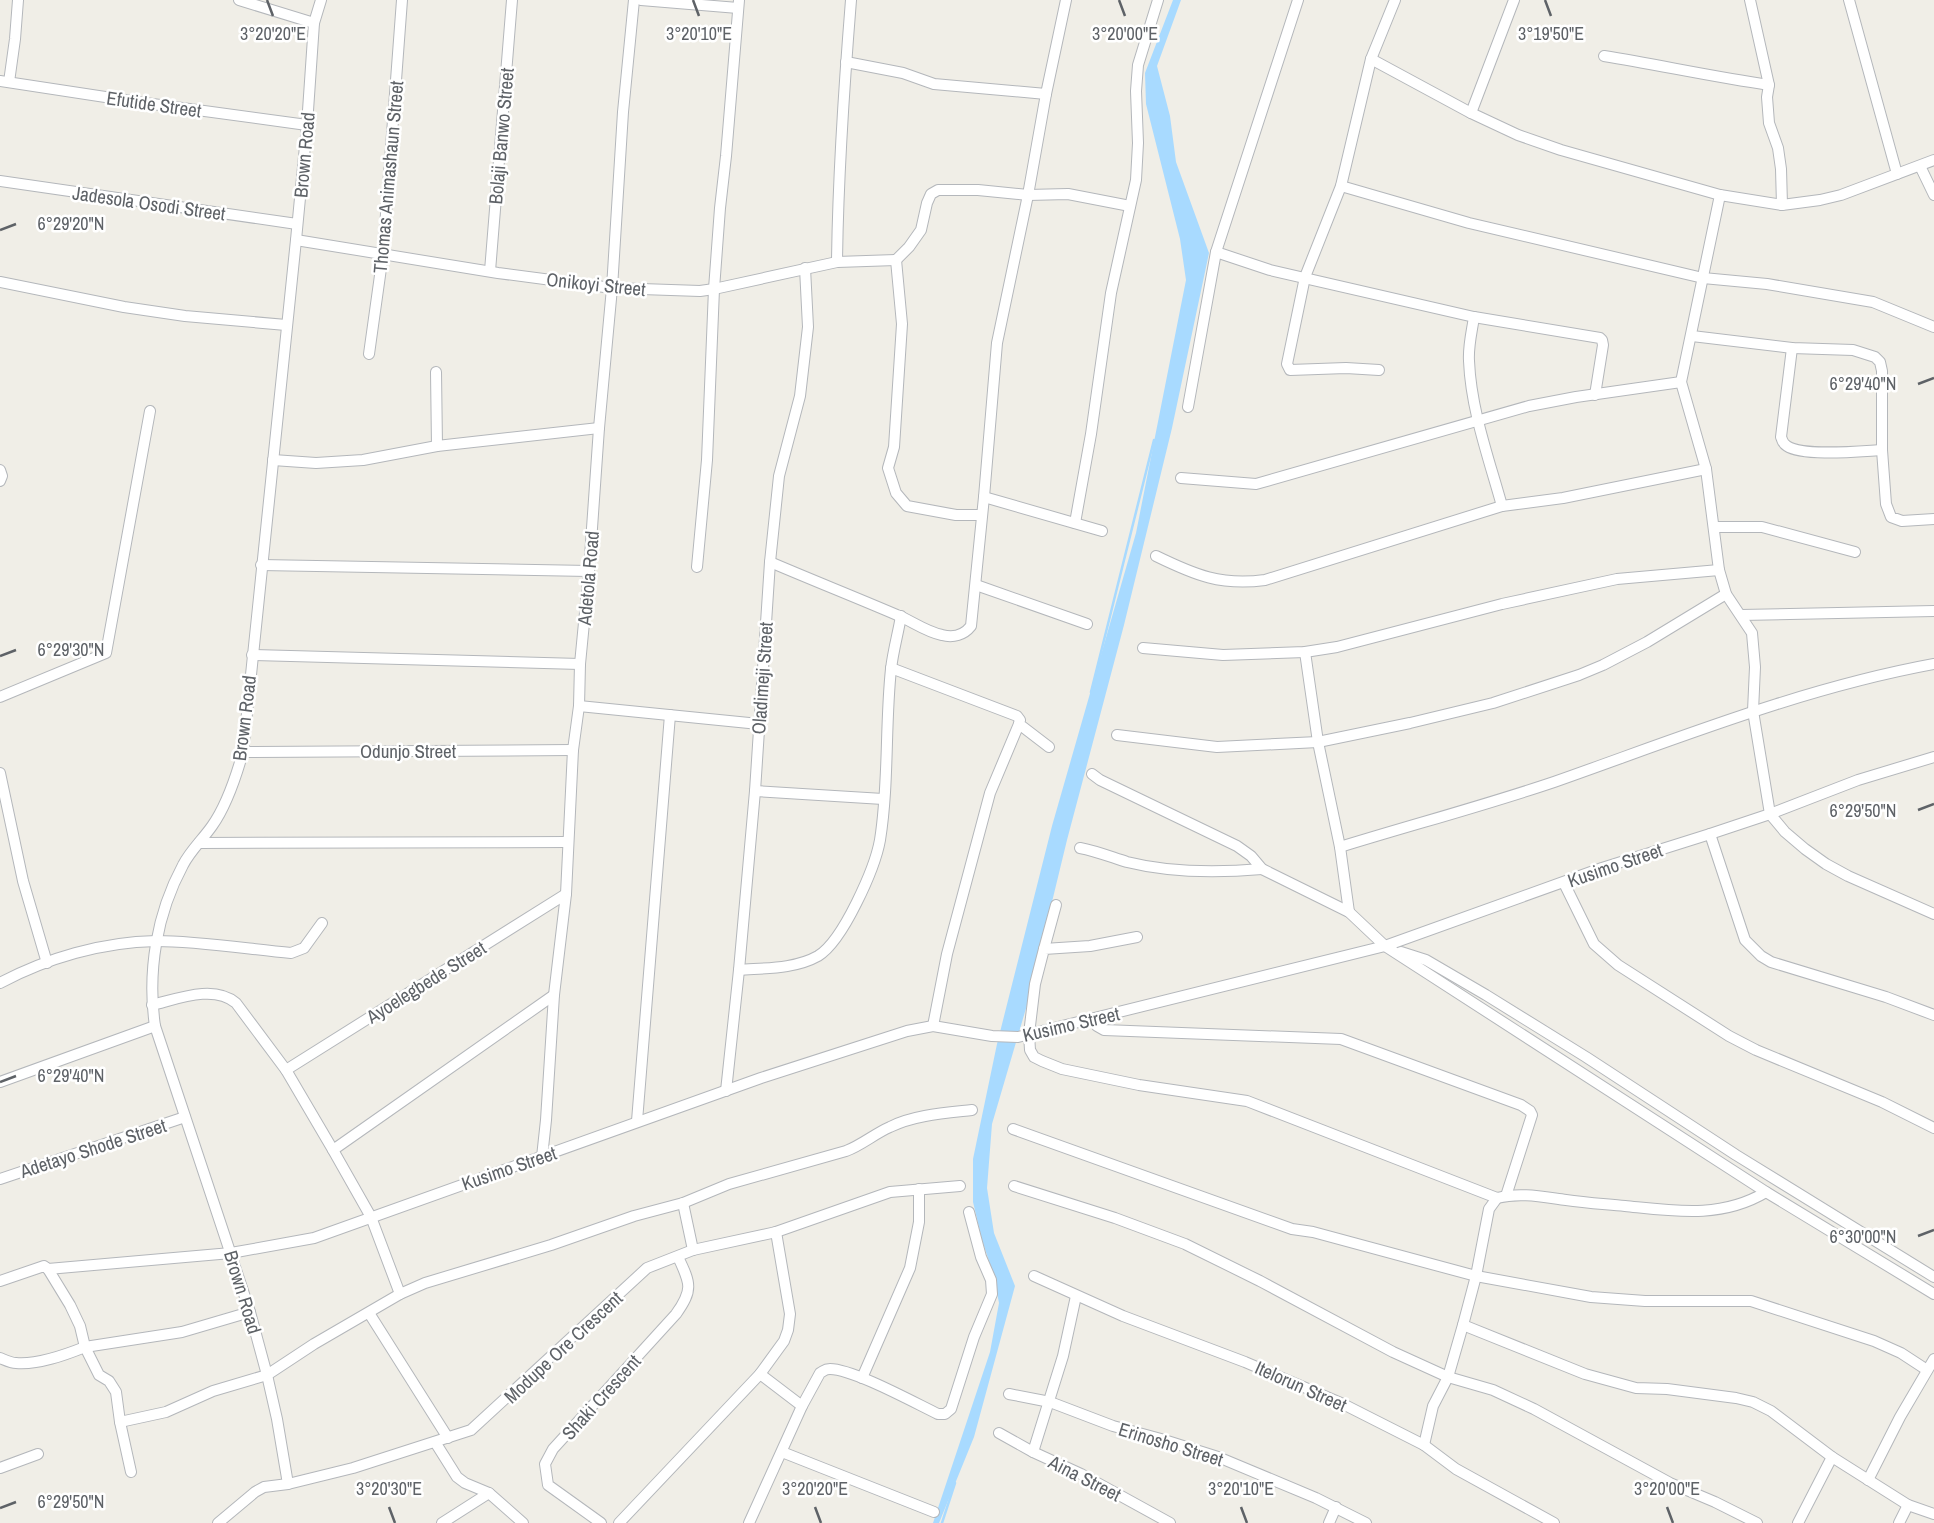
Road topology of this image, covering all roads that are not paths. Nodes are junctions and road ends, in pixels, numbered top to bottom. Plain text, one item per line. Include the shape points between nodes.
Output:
1 (18, 0) edge
2 (239, 0) edge
3 (321, 0) edge
4 (402, 0) edge
5 (512, 0) edge
6 (634, 0) edge
7 (641, 0) edge
8 (851, 0) edge
9 (1066, 0) edge
10 (1158, 0) edge
11 (1298, 0) edge
12 (1395, 0) edge
13 (1514, 0) edge
14 (1750, 0) edge
15 (1849, 0) edge
16 (739, 4) edge
17 (314, 23) junction
18 (1604, 56) dead end
19 (1371, 59) junction
20 (846, 62) junction
21 (4, 81) edge
22 (1769, 85) junction
23 (1045, 94) junction
24 (1471, 113) junction
25 (307, 125) junction
26 (1934, 160) edge
27 (1920, 166) junction
28 (1897, 174) junction
29 (0, 181) edge
30 (1341, 186) junction
31 (1028, 195) junction
32 (1720, 195) junction
33 (1934, 195) edge
34 (1782, 205) junction
35 (1130, 206) junction
36 (298, 224) junction
37 (296, 240) junction
38 (1216, 252) junction
39 (383, 254) junction
40 (896, 260) junction
41 (837, 262) junction
42 (805, 268) junction
43 (490, 271) junction
44 (1305, 277) junction
45 (1703, 278) junction
46 (0, 282) edge
47 (612, 288) junction
48 (714, 289) junction
49 (1474, 317) junction
50 (286, 325) junction
51 (1934, 327) edge
52 (1692, 336) junction
53 (1792, 348) junction
54 (369, 354) dead end
55 (1379, 370) dead end
56 (436, 372) dead end
57 (1681, 382) junction
58 (1595, 395) junction
59 (1188, 407) dead end
60 (150, 411) dead end
61 (1478, 422) junction
62 (599, 428) junction
63 (437, 446) junction
64 (1882, 450) junction
65 (273, 460) junction
66 (1706, 469) junction
67 (0, 470) edge
68 (1181, 478) dead end
69 (0, 481) edge
70 (984, 498) junction
71 (1502, 506) junction
72 (982, 515) junction
73 (1934, 519) edge
74 (1074, 523) junction
75 (1714, 527) junction
76 (1102, 531) dead end
77 (1855, 552) dead end
78 (1156, 555) dead end
79 (769, 562) junction
80 (261, 565) junction
81 (697, 567) dead end
82 (1719, 570) junction
83 (589, 571) junction
84 (976, 585) junction
85 (1726, 594) junction
86 (1934, 611) edge
87 (1741, 615) junction
88 (901, 616) junction
89 (1087, 624) dead end
90 (1143, 648) dead end
91 (1305, 652) junction
92 (252, 655) junction
93 (580, 664) junction
94 (1934, 664) edge
95 (891, 668) junction
96 (0, 696) edge
97 (579, 706) junction
98 (1753, 711) junction
99 (670, 715) junction
100 (759, 724) junction
101 (1020, 724) junction
102 (1117, 735) dead end
103 (1318, 742) junction
104 (1049, 747) dead end
105 (573, 750) junction
106 (243, 752) junction
107 (1934, 757) edge
108 (0, 773) edge
109 (1092, 774) dead end
110 (755, 791) junction
111 (883, 799) junction
112 (1770, 814) junction
113 (1710, 834) junction
114 (567, 842) junction
115 (200, 843) junction
116 (1340, 847) junction
117 (1080, 848) dead end
118 (1262, 869) junction
119 (1564, 883) junction
120 (566, 894) junction
121 (1056, 905) dead end
122 (1349, 912) junction
123 (1934, 915) edge
124 (322, 923) dead end
125 (1137, 937) dead end
126 (157, 941) junction
127 (1385, 947) junction
128 (1044, 949) junction
129 (47, 963) junction
130 (739, 970) junction
131 (0, 983) edge
132 (554, 995) junction
133 (152, 1005) junction
134 (1934, 1015) edge
135 (1092, 1019) junction
136 (155, 1026) junction
137 (933, 1026) junction
138 (1024, 1036) junction
139 (286, 1070) junction
140 (0, 1082) edge
141 (726, 1091) junction
142 (972, 1110) dead end
143 (186, 1117) junction
144 (637, 1121) junction
145 (1934, 1128) edge
146 (1013, 1129) dead end
147 (333, 1150) junction
148 (542, 1157) junction
149 (0, 1179) edge
150 (960, 1186) dead end
151 (1014, 1186) dead end
152 (919, 1189) junction
153 (1766, 1192) junction
154 (1502, 1197) junction
155 (682, 1203) junction
156 (969, 1212) dead end
157 (1836, 1216) junction
158 (371, 1217) junction
159 (1827, 1229) junction
160 (776, 1232) junction
161 (693, 1250) junction
162 (231, 1253) junction
163 (678, 1257) junction
164 (48, 1269) junction
165 (1034, 1276) dead end
166 (1476, 1276) junction
167 (1934, 1277) edge
168 (0, 1281) edge
169 (400, 1294) junction
170 (1934, 1294) edge
171 (1076, 1296) junction
172 (250, 1312) junction
173 (369, 1313) junction
174 (1463, 1325) junction
175 (85, 1347) junction
176 (0, 1358) edge
177 (1934, 1359) edge
178 (15, 1364) junction
179 (0, 1368) edge
180 (1927, 1370) junction
181 (760, 1374) junction
182 (267, 1375) junction
183 (1448, 1377) junction
184 (862, 1378) junction
185 (1009, 1394) dead end
186 (1050, 1402) junction
187 (803, 1406) junction
188 (120, 1422) junction
189 (999, 1433) dead end
190 (448, 1438) junction
191 (435, 1442) junction
192 (1424, 1445) junction
193 (782, 1452) junction
194 (1033, 1452) junction
195 (38, 1454) dead end
196 (1832, 1457) junction
197 (0, 1468) edge
198 (131, 1472) dead end
199 (1868, 1480) junction
200 (288, 1484) junction
201 (489, 1493) junction
202 (1908, 1505) junction
203 (1336, 1507) junction
204 (934, 1512) dead end
205 (1934, 1514) edge
206 (455, 1520) edge
207 (218, 1523) edge
208 (442, 1523) edge
209 (523, 1523) edge
210 (601, 1523) edge
211 (619, 1523) edge
212 (748, 1523) edge
213 (1170, 1523) edge
214 (1329, 1523) edge
215 (1366, 1523) edge
216 (1554, 1523) edge
217 (1757, 1523) edge
218 (1798, 1523) edge
219 (1899, 1523) edge

1 - 21 street via 15,39
2 - 17 street
3 - 17 street, Brown Road
4 - 39 street, Thomas Animashaun Street
5 - 43 street, Bolaji Banwo Street
6 - 47 street, Adetola Road
7 - 16 street
8 - 20 street
9 - 23 street
10 - 35 street via 1136,78 1138,144
11 - 38 street
12 - 19 street
13 - 24 street
14 - 22 street
15 - 28 street
16 - 48 street
17 - 25 street, Brown Road
18 - 22 street
19 - 24 street
19 - 30 street
20 - 23 street via 903,73 934,85
20 - 41 street
21 - 25 street, Efutide Street
22 - 34 street via 1769,123 1778,148
23 - 31 street
24 - 32 street via 1562,150
25 - 36 street, Brown Road
26 - 27 street
27 - 28 street
27 - 33 street
28 - 34 street via 1841,195
29 - 36 street, Jadesola Osodi Street
30 - 44 street
30 - 45 street via 1469,223
31 - 35 street via 1068,194
31 - 40 street via 938,190 927,203 921,230
31 - 70 street via 996,343
32 - 34 street
32 - 45 street
35 - 74 street via 1107,313
36 - 37 street, Brown Road
37 - 39 street, Onikoyi Street
37 - 50 street, Brown Road
38 - 44 street
38 - 59 street
39 - 43 street, Onikoyi Street
39 - 54 street, Thomas Animashaun Street
40 - 41 street, Onikoyi Street
40 - 72 street via 902,324 894,447 888,468 896,493 906,506
41 - 42 street, Onikoyi Street
42 - 48 street, Onikoyi Street
42 - 79 street, Oladimeji Street via 808,327 800,397 779,476
43 - 47 street, Onikoyi Street
44 - 49 street
44 - 55 street via 1288,368
45 - 51 street via 1873,302
45 - 52 street
46 - 50 street via 124,307
47 - 48 street, Onikoyi Street
47 - 62 street, Adetola Road
48 - 81 street
49 - 58 street via 1600,338 1603,345
49 - 61 street via 1469,358
50 - 65 street, Brown Road
52 - 53 street
52 - 57 street
53 - 64 street via 1853,350 1880,362
53 - 64 street via 1782,441 1797,449 1829,453
56 - 63 street
57 - 58 street
57 - 66 street
58 - 61 street via 1528,406
60 - 96 street via 106,653
61 - 68 street via 1256,484
61 - 71 street
62 - 63 street
62 - 83 street, Adetola Road
63 - 65 street via 363,460
64 - 73 street via 1891,517
65 - 80 street, Brown Road
66 - 71 street
66 - 75 street
67 - 69 street
70 - 72 street
70 - 74 street
71 - 78 street via 1265,580 1212,579
72 - 84 street
74 - 76 street
75 - 77 street via 1762,527
75 - 82 street
79 - 88 street
79 - 100 street, Oladimeji Street
80 - 83 street
80 - 92 street, Brown Road
82 - 85 street
82 - 91 street via 1617,579
83 - 93 street, Adetola Road
84 - 88 street via 967,632 941,635
84 - 89 street
85 - 87 street
85 - 103 street via 1647,642 1579,675 1493,703
86 - 87 street
87 - 98 street via 1752,633 1755,650
88 - 95 street
90 - 91 street via 1223,656
91 - 103 street
92 - 93 street
92 - 106 street, Brown Road
93 - 97 street, Adetola Road
94 - 98 street via 1889,672
95 - 101 street via 1017,716
95 - 111 street
97 - 99 street
97 - 105 street, Adetola Road
98 - 112 street
98 - 116 street via 1551,782
99 - 100 street
99 - 144 street
100 - 110 street, Oladimeji Street
101 - 104 street
101 - 137 street via 990,793 947,954
102 - 103 street via 1217,747
103 - 116 street
105 - 106 street, Odunjo Street
105 - 114 street, Adetola Road
106 - 115 street, Brown Road via 214,824
107 - 112 street, Kusimo Street
108 - 129 street via 23,881
109 - 118 street via 1237,846
110 - 111 street
110 - 130 street, Oladimeji Street
111 - 130 street via 880,842 869,876 828,948 803,962
112 - 113 street, Kusimo Street
112 - 123 street via 1784,832 1826,864
113 - 119 street, Kusimo Street
113 - 134 street via 1745,940 1761,956
114 - 115 street
114 - 120 street, Adetola Road
115 - 126 street, Brown Road via 184,862 165,904
116 - 122 street
117 - 118 street via 1168,869 1224,873
118 - 122 street
119 - 127 street, Kusimo Street
119 - 145 street via 1594,944 1618,965 1747,1045
120 - 132 street, Adetola Road
120 - 139 street, Ayoelegbede Street
121 - 128 street
122 - 127 street
124 - 126 street via 304,948 291,953
125 - 128 street
126 - 129 street via 89,949
126 - 133 street, Brown Road
127 - 135 street, Kusimo Street
127 - 153 street
127 - 157 street via 1426,960 1486,995
128 - 138 street
129 - 131 street
130 - 141 street, Oladimeji Street
132 - 147 street
132 - 148 street, Adetola Road
133 - 136 street, Brown Road
133 - 139 street via 207,994 230,998
135 - 138 street, Kusimo Street
135 - 154 street via 1104,1030 1341,1039 1521,1105 1532,1115
136 - 140 street
136 - 143 street, Brown Road
137 - 138 street, Kusimo Street
137 - 141 street, Kusimo Street
138 - 154 street via 1034,1057 1062,1069 1247,1101
139 - 147 street
141 - 144 street, Kusimo Street
142 - 155 street via 908,1120 858,1147 729,1184
143 - 149 street, Adetayo Shode Street
143 - 162 street, Brown Road
144 - 148 street, Kusimo Street
146 - 166 street via 1292,1229
147 - 158 street
148 - 158 street, Kusimo Street
150 - 152 street, Modupe Ore Crescent
151 - 183 street via 1185,1244
152 - 160 street, Modupe Ore Crescent via 890,1192
152 - 184 street via 919,1222 910,1268
153 - 154 street via 1733,1207 1684,1212 1536,1195
153 - 159 street
154 - 166 street via 1489,1209
155 - 161 street
155 - 169 street
156 - 184 street via 992,1293 951,1409 938,1413
157 - 159 street
157 - 167 street
158 - 162 street, Kusimo Street via 314,1238
158 - 169 street
159 - 170 street
160 - 161 street, Modupe Ore Crescent
160 - 181 street via 790,1314 784,1341
161 - 163 street, Modupe Ore Crescent
162 - 164 street, Kusimo Street
162 - 172 street, Brown Road
163 - 190 street, Modupe Ore Crescent via 648,1268 480,1423
163 - 210 street, Shaki Crescent via 689,1287 687,1298 553,1449 545,1464 548,1485
164 - 168 street, Kusimo Street via 44,1266
164 - 175 street via 80,1326
165 - 171 street, Itelorun Street
166 - 174 street
166 - 180 street via 1591,1297 1751,1301 1874,1341
169 - 173 street
171 - 186 street
171 - 192 street, Itelorun Street via 1295,1382
172 - 175 street via 182,1332
172 - 182 street, Brown Road
173 - 182 street
173 - 190 street
174 - 183 street
174 - 196 street via 1585,1374 1636,1388 1753,1402
175 - 178 street
175 - 188 street via 99,1375 116,1392
176 - 178 street
177 - 180 street
178 - 179 street
180 - 199 street
181 - 187 street
181 - 211 street
182 - 188 street via 213,1391 166,1412
182 - 200 street, Brown Road
183 - 192 street via 1433,1406
183 - 217 street via 1493,1390 1534,1409 1670,1483
184 - 187 street via 825,1370
185 - 186 street, Erinosho Street
186 - 194 street
186 - 203 street, Erinosho Street via 1218,1457
187 - 193 street
188 - 198 street
189 - 194 street, Aina Street
190 - 191 street, Modupe Ore Crescent
191 - 200 street, Modupe Ore Crescent
191 - 201 street via 457,1477
192 - 216 street, Itelorun Street via 1456,1469
193 - 204 street
193 - 212 street
194 - 213 street, Aina Street
195 - 197 street
196 - 199 street
196 - 218 street
199 - 202 street
200 - 207 street, Modupe Ore Crescent via 254,1492
201 - 206 street
201 - 209 street
202 - 205 street
202 - 219 street
203 - 214 street
203 - 215 street, Erinosho Street
206 - 208 street

